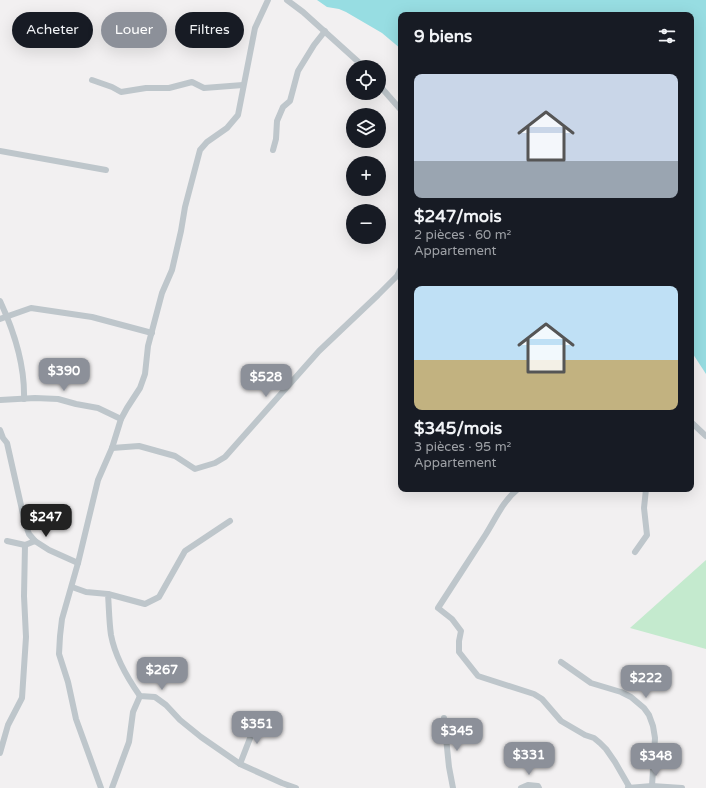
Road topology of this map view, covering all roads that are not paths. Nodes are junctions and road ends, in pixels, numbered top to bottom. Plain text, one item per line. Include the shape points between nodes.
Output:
1 (268, 0) edge
2 (287, 0) edge
3 (324, 31) junction
4 (356, 60) edge
5 (92, 80) dead end
6 (243, 85) junction
7 (386, 93) edge
8 (398, 107) edge
9 (273, 150) dead end
10 (0, 151) edge
11 (106, 170) dead end
12 (398, 274) edge
13 (0, 301) edge
14 (7, 316) junction
15 (0, 319) edge
16 (152, 333) junction
17 (24, 399) junction
18 (0, 400) edge
19 (121, 419) junction
20 (694, 428) edge
21 (0, 430) edge
22 (706, 436) edge
23 (112, 448) junction
24 (515, 492) edge
25 (646, 492) edge
26 (230, 521) dead end
27 (7, 541) dead end
28 (35, 541) junction
29 (26, 545) junction
30 (635, 552) dead end
31 (78, 563) junction
32 (72, 587) junction
33 (108, 594) junction
34 (561, 662) dead end
35 (140, 696) junction
36 (444, 718) dead end
37 (257, 720) dead end
38 (0, 753) edge
39 (240, 764) junction
40 (652, 786) junction
41 (101, 788) edge
42 (112, 788) edge
43 (296, 788) edge
44 (453, 788) edge
45 (521, 788) edge
46 (539, 788) edge
47 (629, 788) edge
48 (682, 788) edge

1 - 6 street via 255,28
2 - 3 street
3 - 4 street
3 - 9 street via 298,71 290,101 283,107 276,122
5 - 6 street via 121,92 169,88 192,82 204,88
6 - 16 street via 238,115 227,128 200,150 172,270 162,293
7 - 8 street
10 - 11 street
12 - 23 street via 319,351 225,457 195,469 175,456 140,446
13 - 14 street
14 - 15 street
14 - 16 street via 31,308 92,316
14 - 17 street via 23,370
16 - 19 street via 140,388
17 - 18 street
17 - 19 street via 58,399 98,408
19 - 23 street
20 - 22 street
21 - 28 street via 7,443 25,524
23 - 31 street via 98,480
24 - 47 street via 497,514 438,608 452,619 461,631 458,640 459,652 478,676 542,699 561,721 594,738 606,749 625,777
25 - 30 street via 644,508 647,535
26 - 33 street via 185,551 159,597 145,604
27 - 29 street
28 - 29 street
28 - 31 street
29 - 38 street via 26,637 22,698 8,725
31 - 32 street
32 - 33 street via 86,592
32 - 41 street via 62,619 59,654 76,719
33 - 35 street via 112,636 117,652
34 - 40 street via 591,682 631,697 644,708 649,715 655,738
35 - 39 street via 155,698 166,704 180,720
35 - 42 street via 133,712 129,742
36 - 44 street
37 - 39 street
39 - 43 street
40 - 47 street
40 - 48 street
45 - 46 street via 533,785

